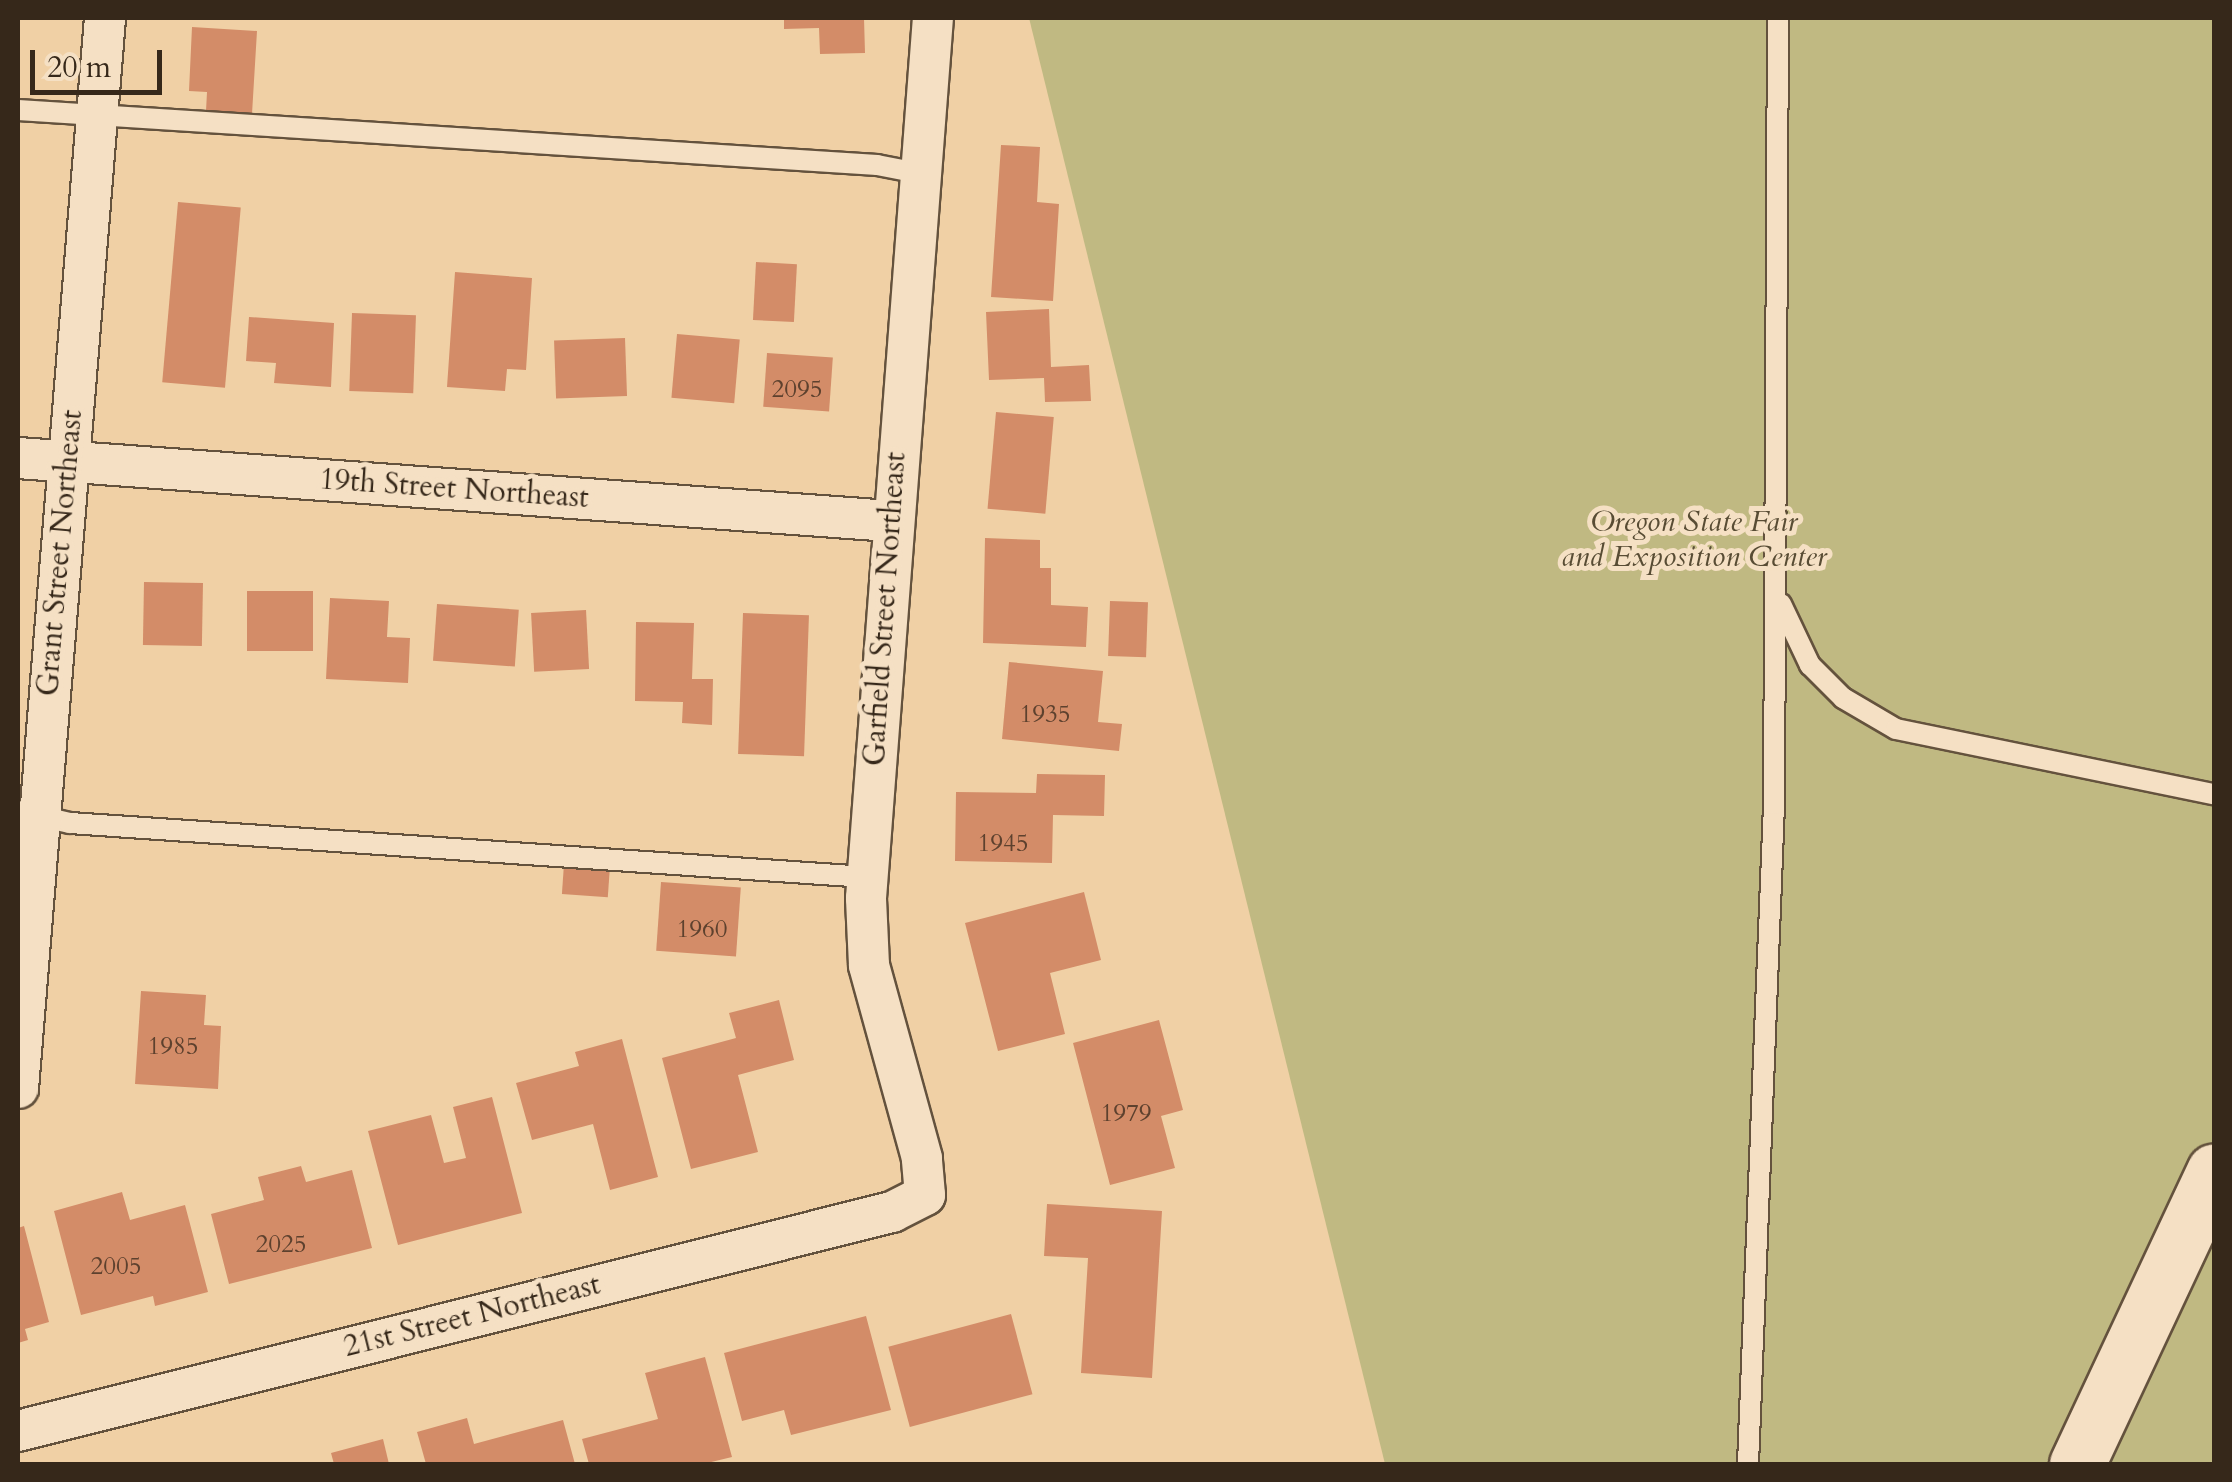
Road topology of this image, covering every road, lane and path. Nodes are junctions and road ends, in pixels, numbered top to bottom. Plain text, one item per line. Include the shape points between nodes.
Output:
1 (105, 18) edge
2 (933, 18) edge
3 (1778, 18) edge
4 (18, 110) edge
5 (97, 117) junction
6 (918, 174) junction
7 (18, 458) edge
8 (67, 462) junction
9 (890, 521) junction
10 (1775, 588) junction
11 (2214, 794) edge
12 (28, 811) edge
13 (867, 876) junction
14 (18, 1088) edge
15 (2214, 1171) edge
16 (925, 1195) joint
17 (18, 1431) edge
18 (1748, 1464) edge
19 (2077, 1464) edge

1 - 5 street, Grant Street Northeast
2 - 6 street, Garfield Street Northeast
3 - 10 lane
4 - 5 lane
5 - 6 lane via 819,161
5 - 8 street, Grant Street Northeast
6 - 9 street, Garfield Street Northeast
7 - 8 street, 19th Street Northeast
8 - 9 street, 19th Street Northeast
8 - 12 street, Grant Street Northeast
9 - 13 street, Garfield Street Northeast
10 - 11 lane via 1810,666 1843,698 1896,728
10 - 18 lane via 1768,1022
12 - 13 lane via 70,823
12 - 14 street, Grant Street Northeast
13 - 16 street, Garfield Street Northeast via 870,965 922,1158
15 - 19 main road
16 - 17 street, 21st Street Northeast via 892,1212

